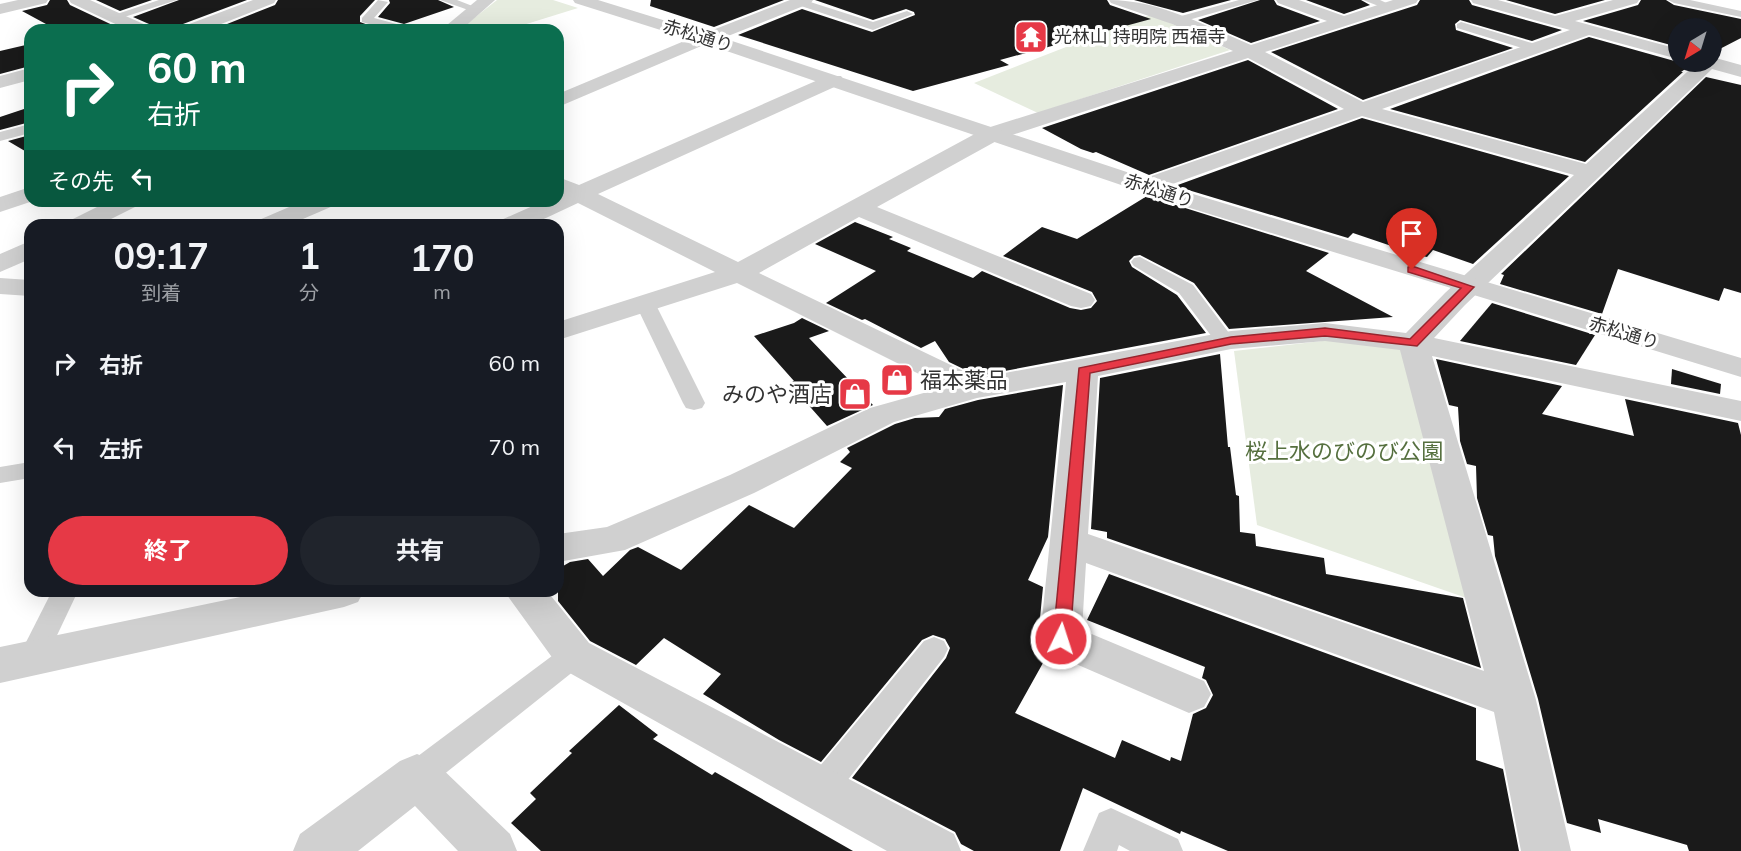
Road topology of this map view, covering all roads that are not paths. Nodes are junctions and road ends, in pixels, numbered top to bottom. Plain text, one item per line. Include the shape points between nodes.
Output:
1 (40, 0) edge
2 (77, 0) edge
3 (171, 0) edge
4 (268, 0) edge
5 (446, 0) edge
6 (581, 0) edge
7 (1117, 0) edge
8 (1252, 0) edge
9 (1284, 0) edge
10 (1479, 0) edge
11 (1631, 0) edge
12 (1674, 0) edge
13 (802, 1) edge
14 (382, 2) dead end
15 (1389, 2) edge
16 (480, 4) edge
17 (0, 9) edge
18 (907, 14) dead end
19 (1741, 14) edge
20 (114, 17) junction
21 (1178, 20) junction
22 (1344, 21) junction
23 (1553, 22) junction
24 (129, 24) edge
25 (206, 24) edge
26 (381, 24) edge
27 (457, 24) edge
28 (1461, 26) dead end
29 (1587, 30) junction
30 (707, 38) junction
31 (1538, 49) junction
32 (1731, 50) dead end
33 (1668, 51) edge
34 (1251, 52) junction
35 (1722, 55) edge
36 (1722, 65) edge
37 (1741, 71) edge
38 (1698, 72) edge
39 (24, 76) edge
40 (834, 80) junction
41 (0, 82) edge
42 (564, 98) edge
43 (1362, 110) junction
44 (24, 130) edge
45 (992, 135) junction
46 (0, 137) edge
47 (1588, 172) junction
48 (1145, 186) junction
49 (569, 190) edge
50 (24, 196) edge
51 (0, 205) edge
52 (116, 207) edge
53 (310, 207) edge
54 (540, 207) edge
55 (859, 208) junction
56 (92, 219) edge
57 (282, 219) edge
58 (520, 219) edge
59 (24, 252) edge
60 (1140, 262) dead end
61 (0, 264) edge
62 (739, 273) junction
63 (0, 286) edge
64 (1468, 287) junction
65 (24, 288) edge
66 (1081, 300) dead end
67 (646, 304) junction
68 (564, 330) edge
69 (1225, 341) junction
70 (1413, 343) junction
71 (1741, 368) edge
72 (1083, 370) junction
73 (974, 389) junction
74 (694, 403) dead end
75 (1741, 411) edge
76 (24, 471) edge
77 (0, 475) edge
78 (1069, 542) junction
79 (564, 547) edge
80 (61, 597) edge
81 (316, 597) edge
82 (529, 597) edge
83 (934, 649) dead end
84 (574, 655) junction
85 (16, 661) edge
86 (1189, 694) dead end
87 (1514, 700) junction
88 (417, 777) junction
89 (821, 789) junction
90 (318, 851) edge
91 (492, 851) edge
92 (936, 851) edge
93 (1100, 851) edge
94 (1166, 851) edge
95 (1546, 851) edge

1 - 17 street
2 - 20 street
3 - 20 lane
4 - 25 street
5 - 16 lane
6 - 30 street, 赤松通り
7 - 21 street
8 - 21 lane
9 - 22 street
10 - 23 street
11 - 23 street
12 - 19 lane
13 - 18 lane via 873,26
13 - 30 street
14 - 26 lane via 366,20
15 - 22 street
16 - 27 street
20 - 24 street
21 - 34 street
22 - 34 street
23 - 29 street
28 - 31 lane
29 - 31 street
29 - 33 street
30 - 40 street, 赤松通り
30 - 42 street
31 - 43 street
32 - 35 street
34 - 43 street
34 - 45 street
36 - 37 street
38 - 47 street
39 - 41 street
40 - 45 street, 赤松通り
40 - 49 street
43 - 47 street
43 - 48 street
44 - 46 lane
45 - 48 street, 赤松通り
45 - 55 street
47 - 64 street
48 - 64 street, 赤松通り
49 - 62 street
50 - 51 street
52 - 56 street
53 - 57 street
54 - 58 street
55 - 62 street
55 - 66 street
59 - 61 street
60 - 69 lane via 1186,289
62 - 67 street
62 - 73 street
63 - 65 street
64 - 70 street
64 - 71 street, 赤松通り
67 - 68 street
67 - 74 lane
69 - 70 street via 1325,332
69 - 72 street
70 - 75 street
70 - 87 street
72 - 73 street
72 - 78 street
73 - 79 street via 882,414 742,483 612,540
76 - 77 lane
78 - 86 street via 1061,639
78 - 87 street
80 - 85 lane
81 - 85 street
82 - 84 street
83 - 89 lane
84 - 88 lane
84 - 89 street
87 - 95 street
88 - 90 street
88 - 91 street
89 - 92 street
93 - 94 lane via 1111,824

